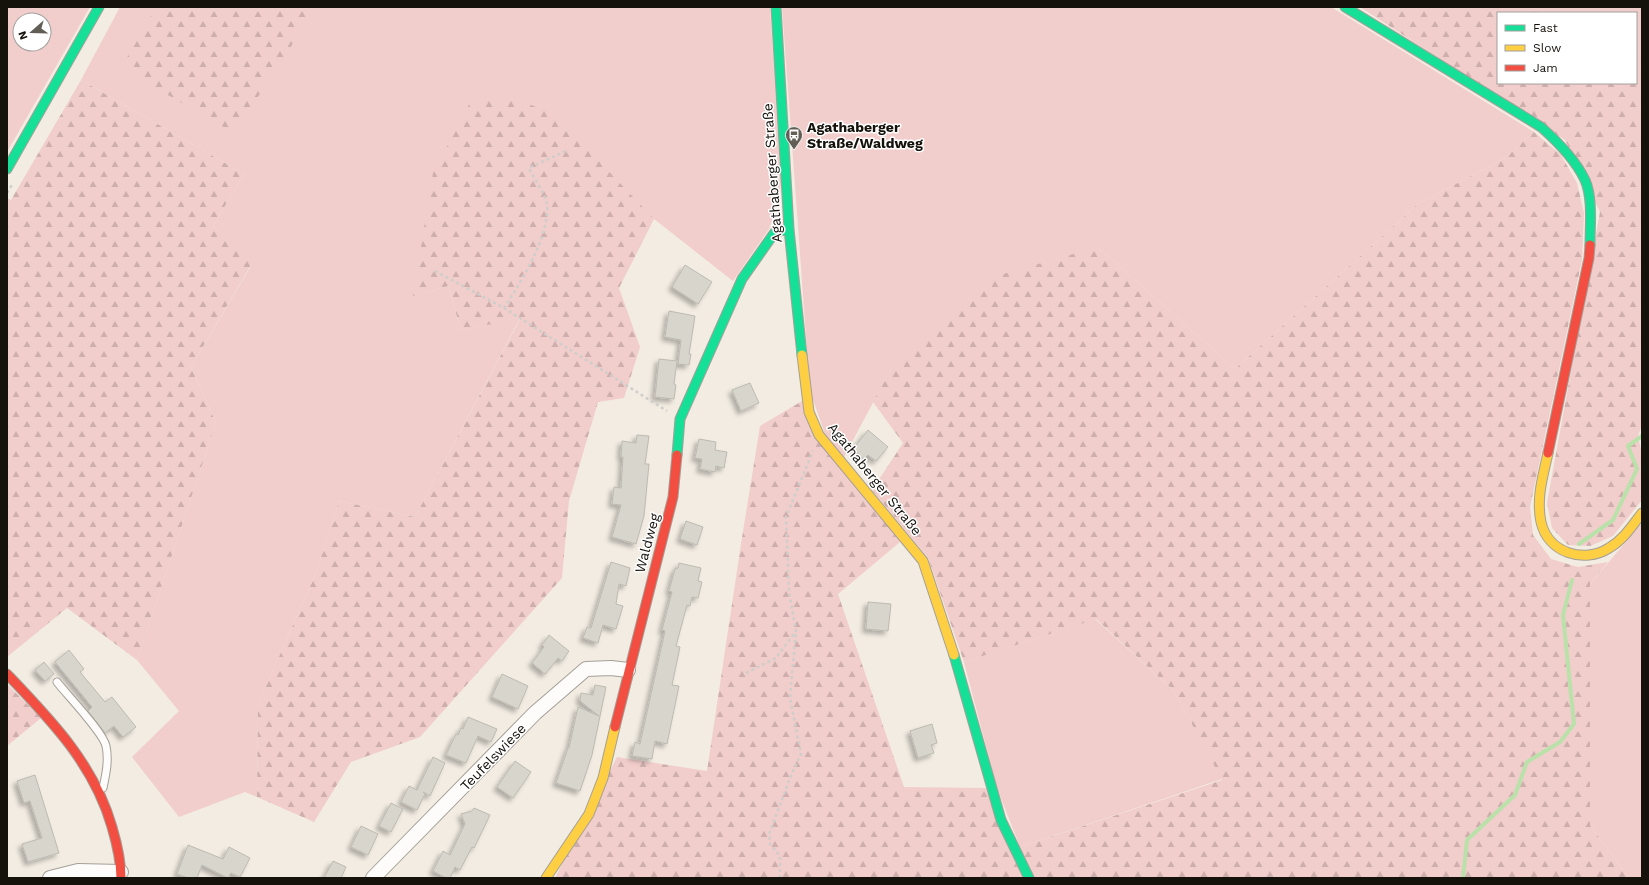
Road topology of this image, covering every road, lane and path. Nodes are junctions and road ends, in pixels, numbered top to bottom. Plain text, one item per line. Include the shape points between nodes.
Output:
1 (99, 7) edge
2 (776, 7) edge
3 (1345, 7) edge
4 (566, 151) dead end
5 (7, 169) edge
6 (789, 230) junction
7 (435, 271) dead end
8 (504, 308) junction
9 (680, 419) junction
10 (819, 436) junction
11 (1642, 514) edge
12 (796, 631) junction
13 (628, 670) junction
14 (746, 673) dead end
15 (7, 674) edge
16 (57, 682) dead end
17 (102, 794) junction
18 (121, 875) edge
19 (50, 878) edge
20 (373, 878) edge
21 (546, 878) edge
22 (780, 878) edge
23 (1029, 878) edge

1 - 5 street
2 - 6 street, Agathaberger Straße
3 - 11 street via 1541,127 1563,147 1585,180 1591,211 1589,258 1539,495 1540,518 1547,538 1564,551 1586,557 1607,550
4 - 8 path via 529,168 547,202 546,223 524,279
6 - 9 street, Waldweg via 775,232 742,279
6 - 10 street, Agathaberger Straße via 806,396 809,412
7 - 8 path
8 - 9 path
9 - 13 street, Waldweg via 673,497
10 - 12 path via 786,517 789,592
10 - 23 street, Agathaberger Straße via 923,561 958,666 1001,820
12 - 14 path via 776,658
12 - 22 path via 790,698 801,754 769,834 770,844 780,856
13 - 20 street, Teufelswiese via 586,669 535,713
13 - 21 street, Waldweg via 603,778 589,814
15 - 17 street via 73,745
16 - 17 lane via 106,744 107,767
17 - 18 street via 114,830
18 - 19 street via 78,871

